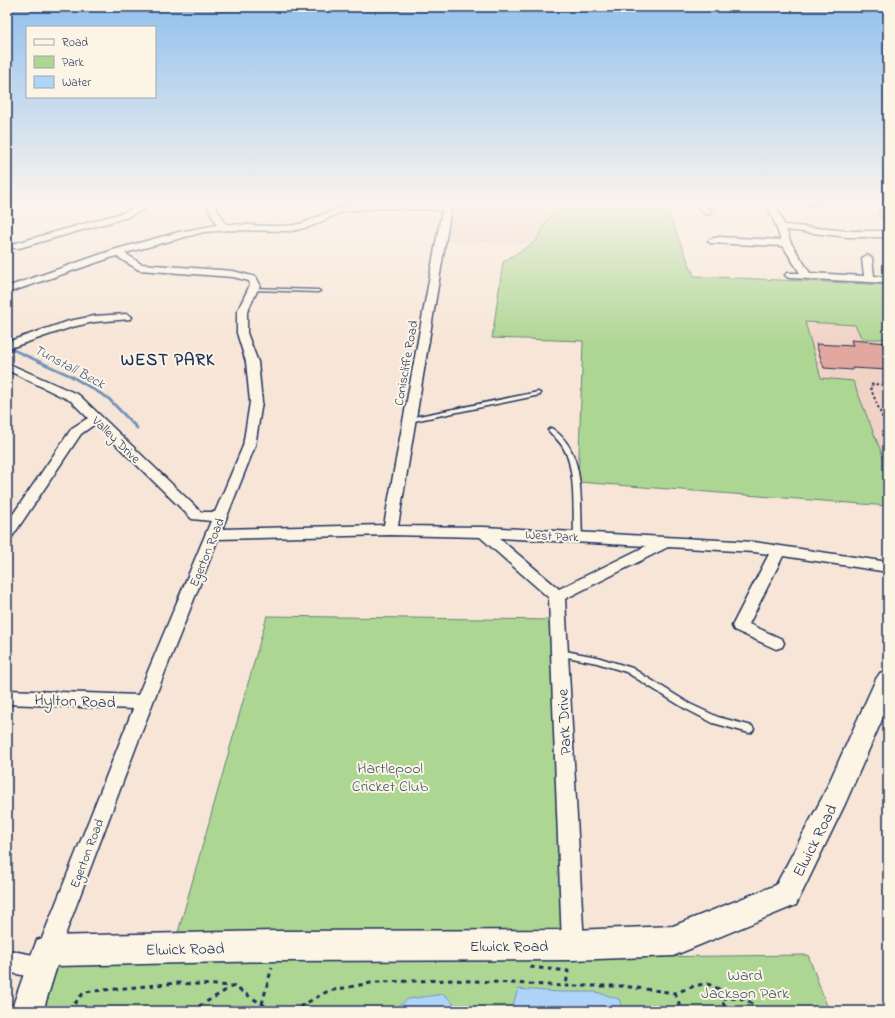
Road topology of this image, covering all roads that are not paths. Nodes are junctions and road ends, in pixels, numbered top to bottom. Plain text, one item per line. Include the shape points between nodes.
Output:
1 (126, 250) edge
2 (439, 250) edge
3 (790, 250) edge
4 (116, 252) junction
5 (867, 258) dead end
6 (790, 275) dead end
7 (806, 275) junction
8 (868, 279) junction
9 (888, 280) edge
10 (253, 289) junction
11 (7, 290) edge
12 (318, 291) dead end
13 (127, 317) dead end
14 (7, 346) edge
15 (7, 366) edge
16 (538, 394) dead end
17 (96, 418) junction
18 (409, 420) junction
19 (551, 430) dead end
20 (217, 526) junction
21 (390, 530) junction
22 (484, 532) junction
23 (7, 534) edge
24 (578, 537) junction
25 (666, 542) junction
26 (779, 550) junction
27 (888, 567) edge
28 (557, 596) junction
29 (776, 643) dead end
30 (559, 653) junction
31 (888, 679) edge
32 (7, 697) edge
33 (144, 702) junction
34 (749, 729) dead end
35 (573, 945) junction
36 (44, 960) junction
37 (7, 961) edge
38 (27, 1011) edge

1 - 4 street
2 - 18 street, Coniscliffe Road
3 - 7 street
4 - 10 street via 139,267 234,274 253,279
4 - 11 street
5 - 8 street
6 - 7 street
7 - 8 street
8 - 9 street
10 - 12 lane
10 - 20 street, Egerton Road via 242,312 242,333 252,362 256,402 249,446
13 - 14 street via 69,324
15 - 17 street, Valley Drive via 75,398
16 - 18 lane
17 - 20 street, Valley Drive via 196,516
17 - 23 street via 76,431
18 - 21 street, Coniscliffe Road
19 - 24 lane via 560,437 569,452 574,475
20 - 21 street, West Park
20 - 33 street, Egerton Road
21 - 22 street, West Park
22 - 24 street, West Park
22 - 28 street
24 - 25 street, West Park
25 - 26 street, West Park via 754,546
25 - 28 street
26 - 27 street, West Park
26 - 29 street via 740,626
28 - 30 street, Park Drive
30 - 34 lane via 597,660 628,670 687,706 716,720
30 - 35 street, Park Drive
31 - 35 street, Elwick Road via 832,804 786,895 673,941
32 - 33 street, Hylton Road
33 - 36 street, Egerton Road
35 - 36 street, Elwick Road via 278,946
36 - 37 street
36 - 38 street

